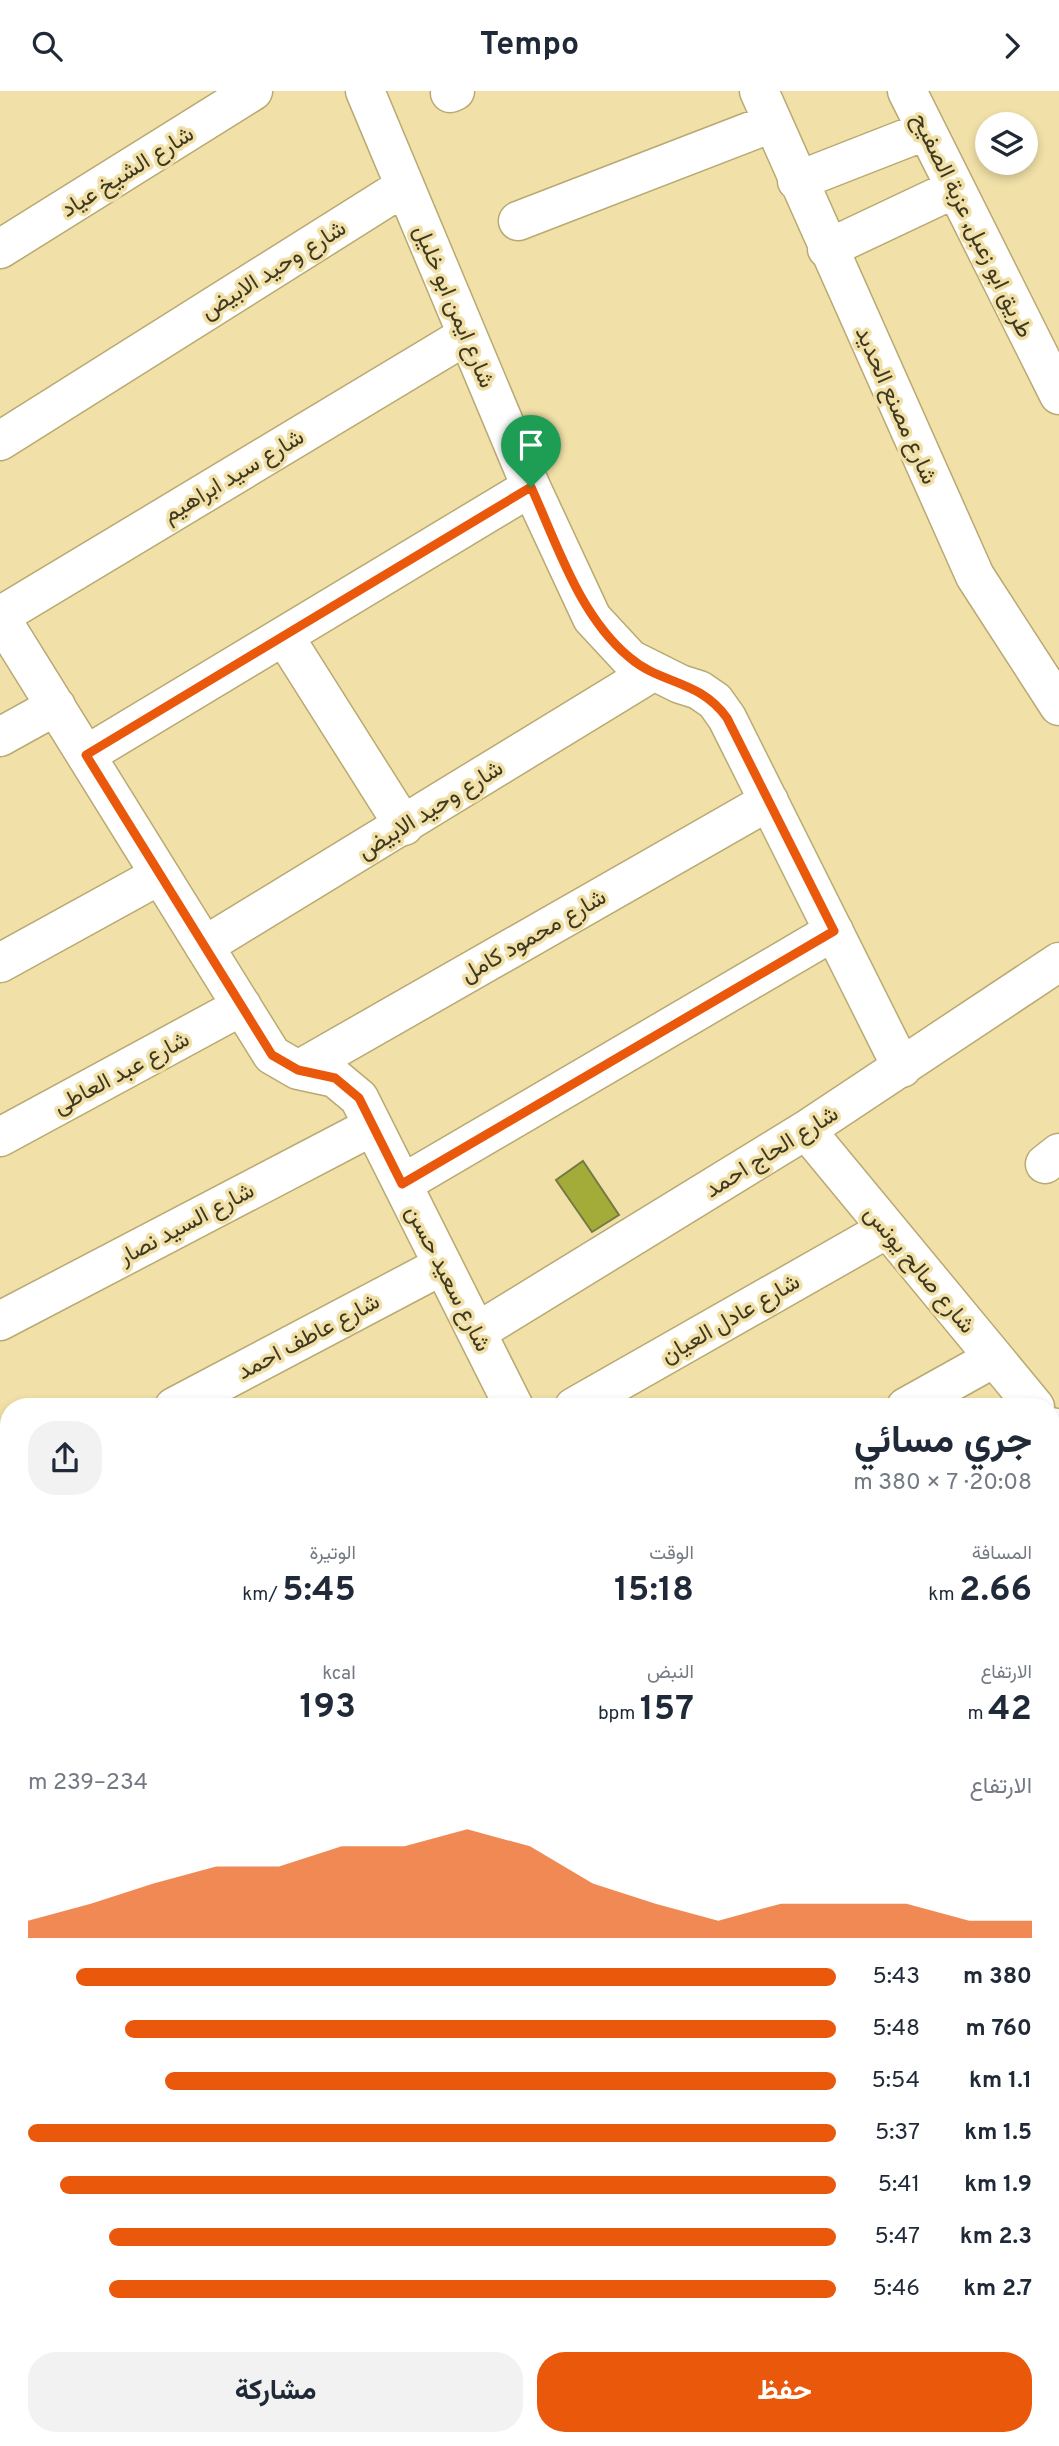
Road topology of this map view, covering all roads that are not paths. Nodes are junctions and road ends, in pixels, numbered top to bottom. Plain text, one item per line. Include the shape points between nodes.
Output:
1 (253, 91) edge
2 (365, 91) edge
3 (907, 91) edge
4 (766, 107) edge
5 (925, 131) junction
6 (797, 181) junction
7 (405, 186) junction
8 (954, 189) junction
9 (518, 222) dead end
10 (0, 249) edge
11 (827, 249) junction
12 (467, 334) junction
13 (1059, 395) edge
14 (0, 441) edge
15 (531, 487) junction
16 (0, 616) edge
17 (284, 636) junction
18 (654, 671) junction
19 (56, 706) junction
20 (1059, 706) edge
21 (0, 737) edge
22 (86, 755) junction
23 (769, 801) junction
24 (404, 826) junction
25 (159, 876) junction
26 (834, 931) junction
27 (204, 946) junction
28 (1059, 962) edge
29 (0, 963) edge
30 (242, 1006) junction
31 (902, 1068) junction
32 (298, 1070) junction
33 (373, 1126) junction
34 (806, 1130) junction
35 (0, 1137) edge
36 (402, 1184) junction
37 (887, 1229) junction
38 (443, 1265) junction
39 (0, 1321) edge
40 (477, 1332) junction
41 (994, 1358) junction
42 (191, 1398) edge
43 (504, 1398) edge
44 (589, 1398) edge
45 (922, 1398) edge
46 (1027, 1398) edge

1 - 10 street, شارع الشيخ عياد
2 - 7 street, شارع ايمن ابو خليل
3 - 5 street, طريق ابو زعبل, عزبة الصفيح
4 - 6 street, شارع مصنع الحديد
4 - 9 street
5 - 6 street
5 - 8 street, طريق ابو زعبل, عزبة الصفيح
6 - 11 street, شارع مصنع الحديد
7 - 12 street, شارع ايمن ابو خليل
7 - 14 street, شارع وحيد الابيض
8 - 11 street
8 - 13 street, طريق ابو زعبل, عزبة الصفيح
11 - 20 street, شارع مصنع الحديد via 975,576
12 - 15 street, شارع ايمن ابو خليل
12 - 16 street, شارع سيد ابراهيم
15 - 17 street
15 - 18 street, شارع ايمن ابو خليل via 592,618 630,659
16 - 19 street, شارع سعيد حسن
17 - 22 street
17 - 24 street
18 - 23 street, شارع ايمن ابو خليل via 715,701
18 - 24 street, شارع وحيد الابيض
19 - 21 street
19 - 22 street, شارع سعيد حسن
22 - 25 street, شارع سعيد حسن
23 - 26 street, شارع ايمن ابو خليل
23 - 32 street, شارع محمود كامل
24 - 27 street, شارع وحيد الابيض
25 - 27 street, شارع سعيد حسن
25 - 29 street
26 - 31 street, شارع ايمن ابو خليل
26 - 36 street
27 - 30 street, شارع سعيد حسن
28 - 31 street, شارع الحاج احمد
30 - 32 street, شارع سعيد حسن via 272,1055
30 - 35 street, شارع عبد العاطى
31 - 34 street, شارع الحاج احمد
32 - 33 street, شارع سعيد حسن via 335,1078 359,1098
33 - 36 street, شارع سعيد حسن
33 - 39 street, شارع السيد نصار
34 - 37 street, شارع صالح يونس
34 - 40 street, شارع الحاج احمد
36 - 38 street, شارع سعيد حسن
37 - 41 street, شارع صالح يونس
37 - 44 street, شارع عادل العيان
38 - 40 street, شارع سعيد حسن
38 - 42 street, شارع عاطف احمد
40 - 43 street, شارع سعيد حسن
41 - 45 street
41 - 46 street, شارع صالح يونس

